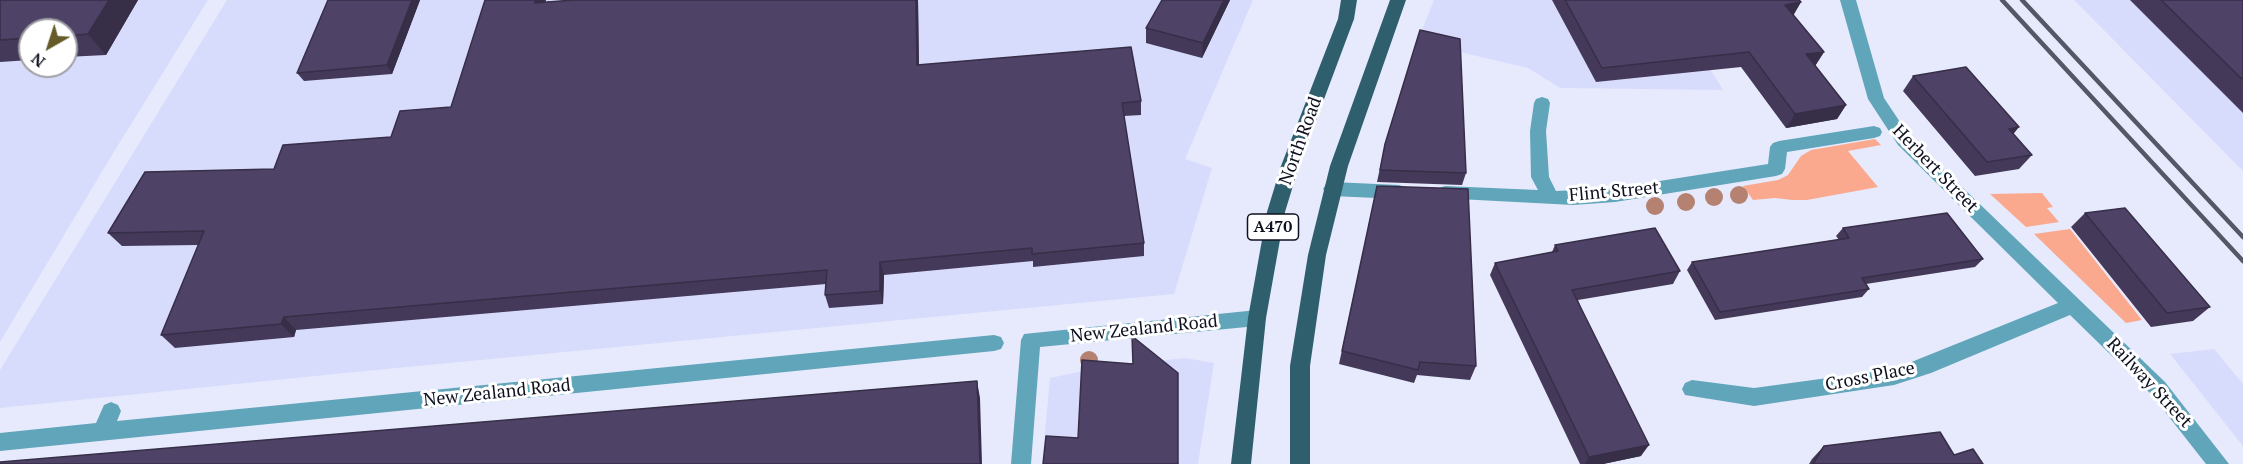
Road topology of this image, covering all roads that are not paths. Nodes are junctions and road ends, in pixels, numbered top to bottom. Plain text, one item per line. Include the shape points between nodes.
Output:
1 (1349, 0) edge
2 (1398, 0) edge
3 (1848, 0) edge
4 (1542, 103) dead end
5 (1874, 132) dead end
6 (1332, 189) junction
7 (1550, 196) junction
8 (2074, 305) junction
9 (1257, 318) junction
10 (994, 343) dead end
11 (1692, 389) dead end
12 (111, 411) dead end
13 (102, 432) junction
14 (0, 442) edge
15 (1021, 464) edge
16 (1241, 464) edge
17 (1300, 464) edge
18 (2219, 464) edge

1 - 9 main road, North Road / A470 via 1346,19 1276,212
2 - 6 main road, A470
3 - 8 street, Herbert Street via 1868,79 1894,129
4 - 7 street via 1538,131 1540,177
5 - 7 street, Flint Street via 1779,147 1776,169 1615,195
6 - 7 street, Flint Street
6 - 17 main road, A470 via 1305,322 1300,366
8 - 11 street, Cross Place via 1894,376 1754,397
8 - 18 street, Railway Street via 2158,388
9 - 15 street, New Zealand Road via 1031,340
9 - 16 main road, North Road / A470
10 - 13 street, New Zealand Road
12 - 13 street
13 - 14 street, New Zealand Road

